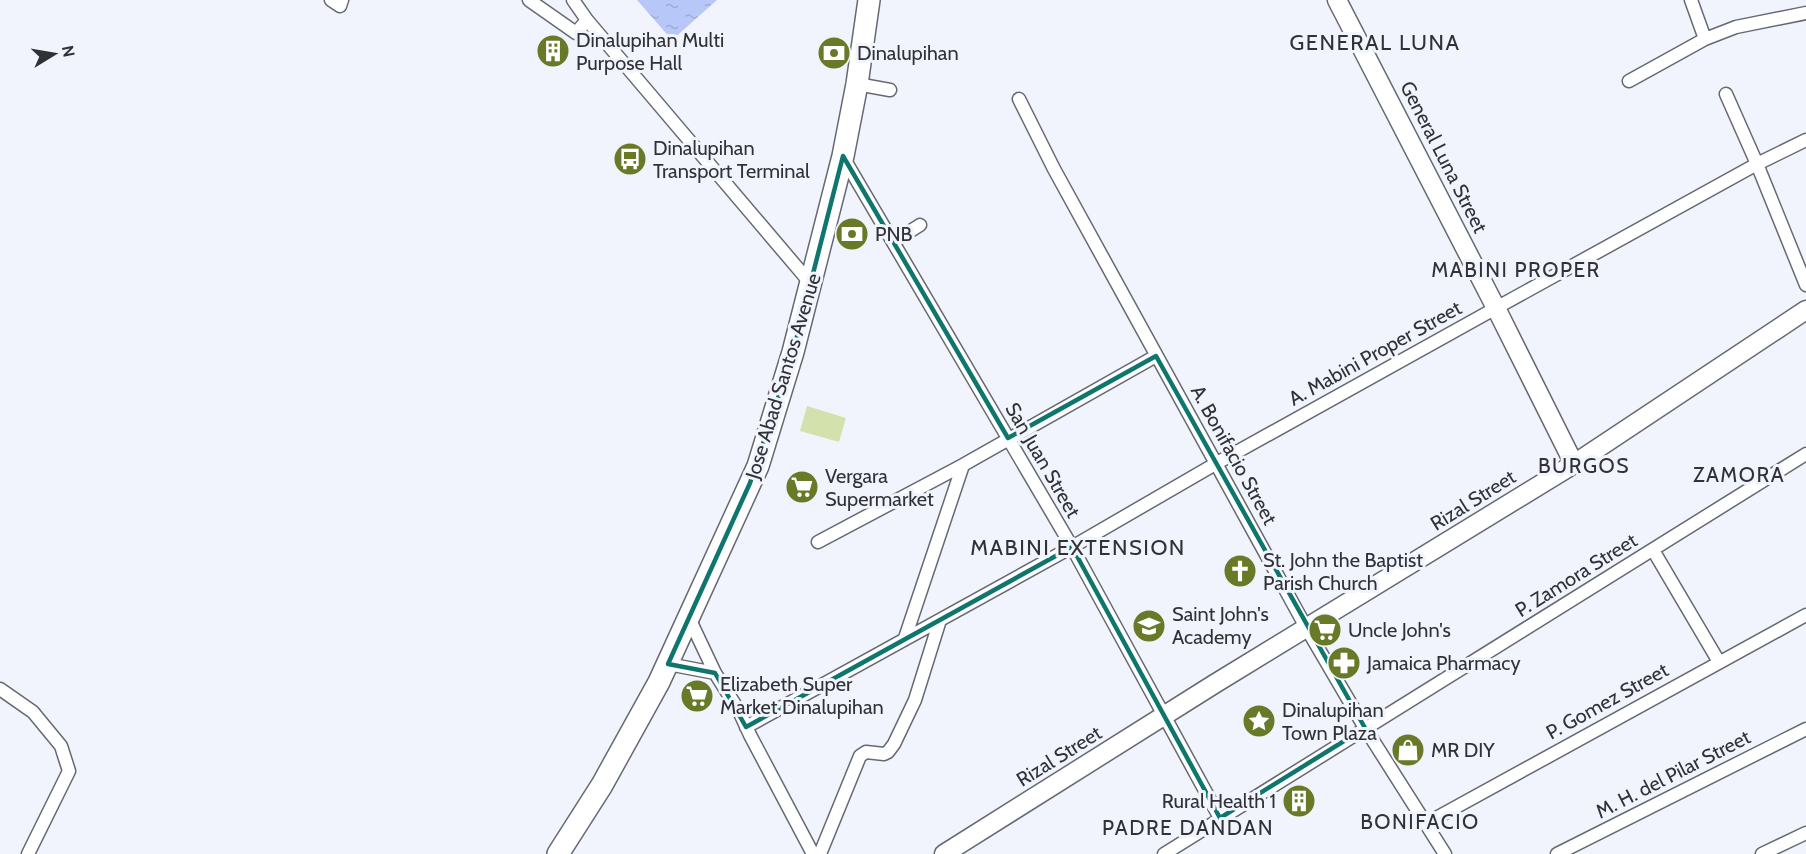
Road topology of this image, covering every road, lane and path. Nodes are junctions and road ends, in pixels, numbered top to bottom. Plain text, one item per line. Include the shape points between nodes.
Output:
1 (331, 0) edge
2 (342, 0) edge
3 (528, 0) edge
4 (573, 0) edge
5 (869, 0) edge
6 (1337, 0) edge
7 (1690, 0) edge
8 (1806, 13) edge
9 (587, 20) junction
10 (1705, 39) junction
11 (1629, 81) dead end
12 (857, 84) junction
13 (890, 90) dead end
14 (1726, 94) dead end
15 (1019, 99) dead end
16 (1806, 140) edge
17 (843, 156) junction
18 (1757, 164) junction
19 (920, 225) dead end
20 (893, 242) junction
21 (812, 285) junction
22 (1806, 285) edge
23 (1496, 308) junction
24 (1806, 310) edge
25 (1156, 356) junction
26 (1008, 438) junction
27 (1806, 454) edge
28 (1217, 463) junction
29 (1574, 464) junction
30 (963, 465) junction
31 (818, 542) dead end
32 (1072, 548) junction
33 (1653, 550) junction
34 (1806, 615) edge
35 (689, 618) junction
36 (940, 620) junction
37 (1307, 629) junction
38 (905, 638) junction
39 (1719, 662) junction
40 (668, 664) junction
41 (715, 673) junction
42 (0, 689) edge
43 (1165, 717) junction
44 (746, 727) junction
45 (1365, 728) junction
46 (1806, 729) edge
47 (1220, 818) junction
48 (1426, 823) junction
49 (1806, 833) edge
50 (28, 854) edge
51 (558, 854) edge
52 (813, 854) edge
53 (820, 854) edge
54 (944, 854) edge
55 (1164, 854) edge
56 (1445, 854) edge
57 (1557, 854) edge
58 (1761, 854) edge

1 - 2 street via 340,6
3 - 9 street via 576,33
4 - 9 street
5 - 12 highway, Jose Abad Santos Avenue
6 - 23 main road, General Luna Street
7 - 10 street
8 - 10 street via 1736,27
9 - 21 street
10 - 11 street
12 - 13 street
12 - 17 highway, Jose Abad Santos Avenue
14 - 18 street
15 - 25 street, A. Bonifacio Street
16 - 18 street, A. Mabini Proper Street
17 - 20 street, San Juan Street
17 - 21 highway, Jose Abad Santos Avenue
18 - 22 street
18 - 23 street, A. Mabini Proper Street
19 - 20 street
20 - 26 street, San Juan Street
21 - 35 highway, Jose Abad Santos Avenue via 758,466
23 - 28 street, A. Mabini Proper Street
23 - 29 main road, General Luna Street
24 - 29 main road, Rizal Street
25 - 26 street
25 - 28 street, A. Bonifacio Street
26 - 30 street
26 - 32 street, San Juan Street
27 - 33 street, P. Zamora Street
28 - 32 street, A. Mabini Proper Street
28 - 37 street, A. Bonifacio Street
29 - 37 main road, Rizal Street
30 - 31 street
30 - 38 street
32 - 36 street, A. Mabini Proper Street
32 - 43 street, San Juan Street
33 - 39 street
33 - 45 street, P. Zamora Street
34 - 39 street, P. Gomez Street
35 - 40 highway, Jose Abad Santos Avenue
35 - 41 street
36 - 38 street, A. Mabini Proper Street
36 - 53 street via 915,700 894,744 884,754 866,752 860,756
37 - 43 main road, Rizal Street
37 - 45 street, A. Bonifacio Street
38 - 44 street, A. Mabini Proper Street
39 - 48 street, P. Gomez Street
40 - 41 street
40 - 51 highway, Jose Abad Santos Avenue via 602,785
41 - 44 street
42 - 50 street via 33,712 61,746 69,771
43 - 47 street, San Juan Street
43 - 54 main road, Rizal Street
44 - 52 street
45 - 47 street, P. Zamora Street
45 - 48 street, A. Bonifacio Street
46 - 57 street, M. H. del Pilar Street
47 - 55 street, P. Zamora Street
48 - 56 street, A. Bonifacio Street
49 - 58 street

